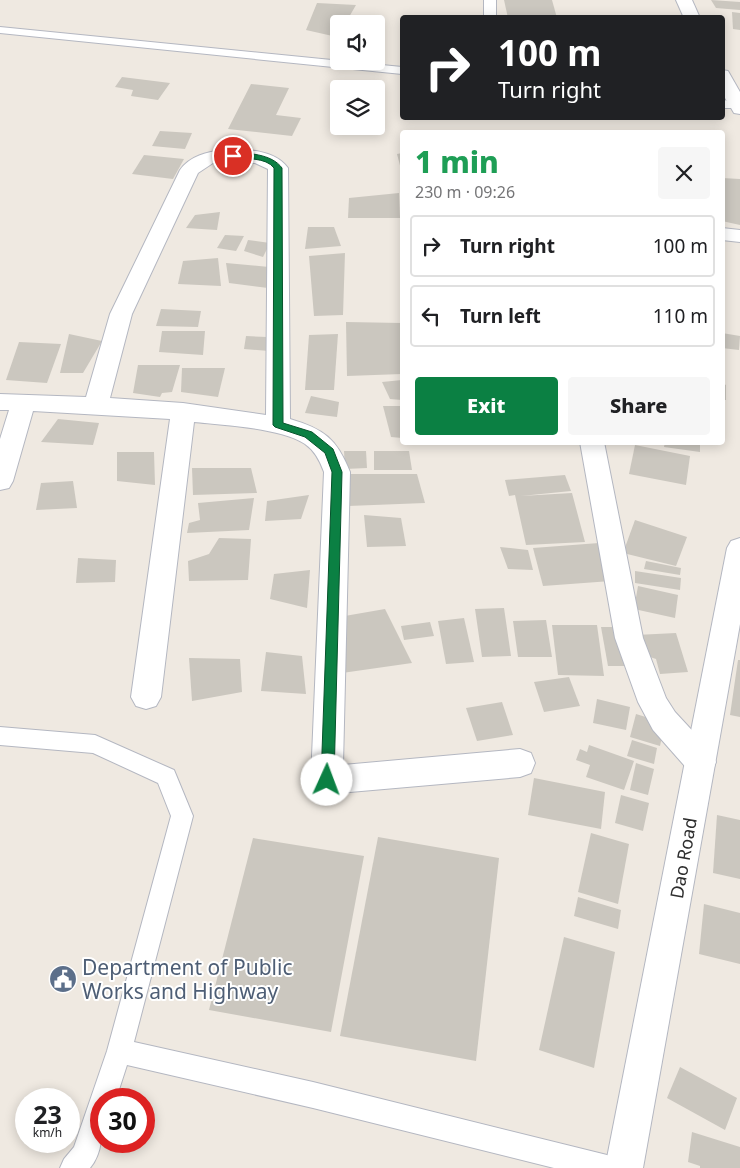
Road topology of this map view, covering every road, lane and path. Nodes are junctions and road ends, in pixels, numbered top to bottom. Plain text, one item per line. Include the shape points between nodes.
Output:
1 (490, 0) edge
2 (684, 0) edge
3 (490, 15) edge
4 (691, 15) edge
5 (0, 30) edge
6 (400, 71) edge
7 (725, 83) edge
8 (733, 106) edge
9 (725, 234) edge
10 (740, 236) edge
11 (12, 403) edge
12 (96, 405) junction
13 (183, 411) junction
14 (278, 425) junction
15 (593, 445) edge
16 (0, 481) edge
17 (740, 548) edge
18 (735, 598) edge
19 (146, 696) dead end
20 (0, 736) edge
21 (700, 762) junction
22 (520, 763) dead end
23 (119, 1051) junction
24 (107, 1088) edge
25 (90, 1137) edge
26 (74, 1168) edge
27 (607, 1168) edge
28 (624, 1168) edge

1 - 3 lane
2 - 4 street
5 - 6 lane
7 - 8 street
9 - 10 street
11 - 12 street
11 - 16 street
12 - 13 street
12 - 14 street via 121,314 190,170 198,163 214,158 262,158 274,162 278,168
13 - 14 street
13 - 19 street
14 - 22 street via 309,435 329,451 337,472 327,780
15 - 21 street via 634,654 664,722
17 - 18 street, Dao Road
18 - 21 street, Dao Road
20 - 23 lane via 95,744 166,777 182,816
21 - 28 street, Dao Road
23 - 24 lane
23 - 27 lane via 313,1094
25 - 26 lane via 84,1155

